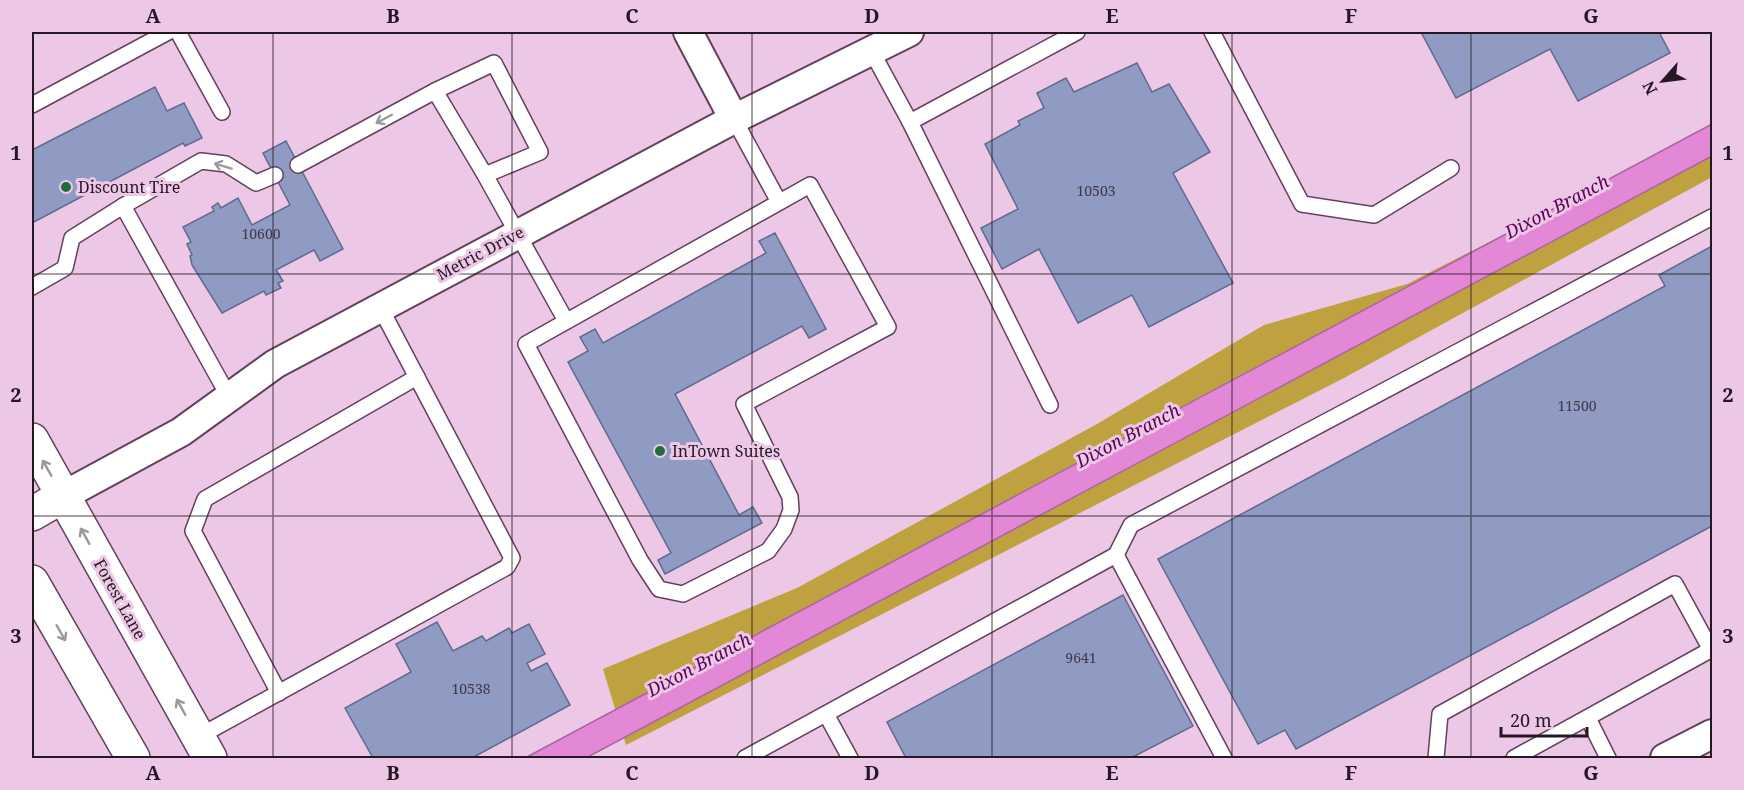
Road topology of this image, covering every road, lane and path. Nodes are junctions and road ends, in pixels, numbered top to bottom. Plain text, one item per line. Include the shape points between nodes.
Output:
1 (168, 32) edge
2 (178, 32) edge
3 (688, 32) edge
4 (909, 32) edge
5 (1077, 32) edge
6 (1212, 32) edge
7 (872, 52) junction
8 (435, 91) junction
9 (32, 105) edge
10 (222, 112) dead end
11 (734, 119) junction
12 (910, 122) junction
13 (298, 165) dead end
14 (1451, 168) dead end
15 (485, 175) junction
16 (275, 176) dead end
17 (779, 202) junction
18 (123, 206) junction
19 (1713, 217) edge
20 (516, 234) junction
21 (32, 287) edge
22 (380, 307) junction
23 (566, 321) junction
24 (417, 377) junction
25 (229, 397) junction
26 (1050, 405) dead end
27 (32, 440) edge
28 (63, 496) junction
29 (32, 514) edge
30 (1116, 555) junction
31 (32, 582) edge
32 (1712, 650) edge
33 (279, 693) junction
34 (826, 714) junction
35 (1588, 718) junction
36 (1713, 734) edge
37 (204, 748) edge
38 (1674, 757) edge
39 (132, 759) edge
40 (745, 759) edge
41 (850, 759) edge
42 (1224, 759) edge
43 (1436, 759) edge
44 (1514, 759) edge
45 (1608, 759) edge

1 - 9 lane
2 - 10 lane
3 - 11 street
4 - 7 street, Metric Drive
5 - 12 lane
6 - 14 lane via 1302,204 1374,215
7 - 11 street, Metric Drive
7 - 12 lane
8 -> 13 lane
8 - 15 lane
8 - 15 lane via 494,63 540,152
11 - 17 lane
11 - 20 street, Metric Drive
12 - 26 lane
15 - 20 lane
16 -> 18 lane via 256,183 226,164 201,161
17 - 23 lane
17 - 23 lane via 810,185 888,327 744,404 790,497 791,510 784,529 768,551 683,594 659,589 526,344
18 - 21 lane via 72,238 64,268
18 - 25 lane
19 - 30 lane via 1131,525
20 - 22 street, Metric Drive
20 - 23 lane
22 - 24 lane
22 - 25 street, Metric Drive via 275,363
24 - 33 lane via 205,498 193,531
24 - 33 lane via 512,558 507,567
25 - 28 street, Metric Drive via 173,437
28 -> 27 main road, Forest Lane
28 - 29 main road
37 -> 28 main road, Forest Lane
30 - 34 lane
30 - 42 lane
31 -> 39 main road
32 - 35 lane
32 - 43 lane via 1675,584 1440,714
33 - 37 lane
34 - 40 lane
34 - 41 lane
35 - 44 lane
35 - 45 lane
36 - 38 street

